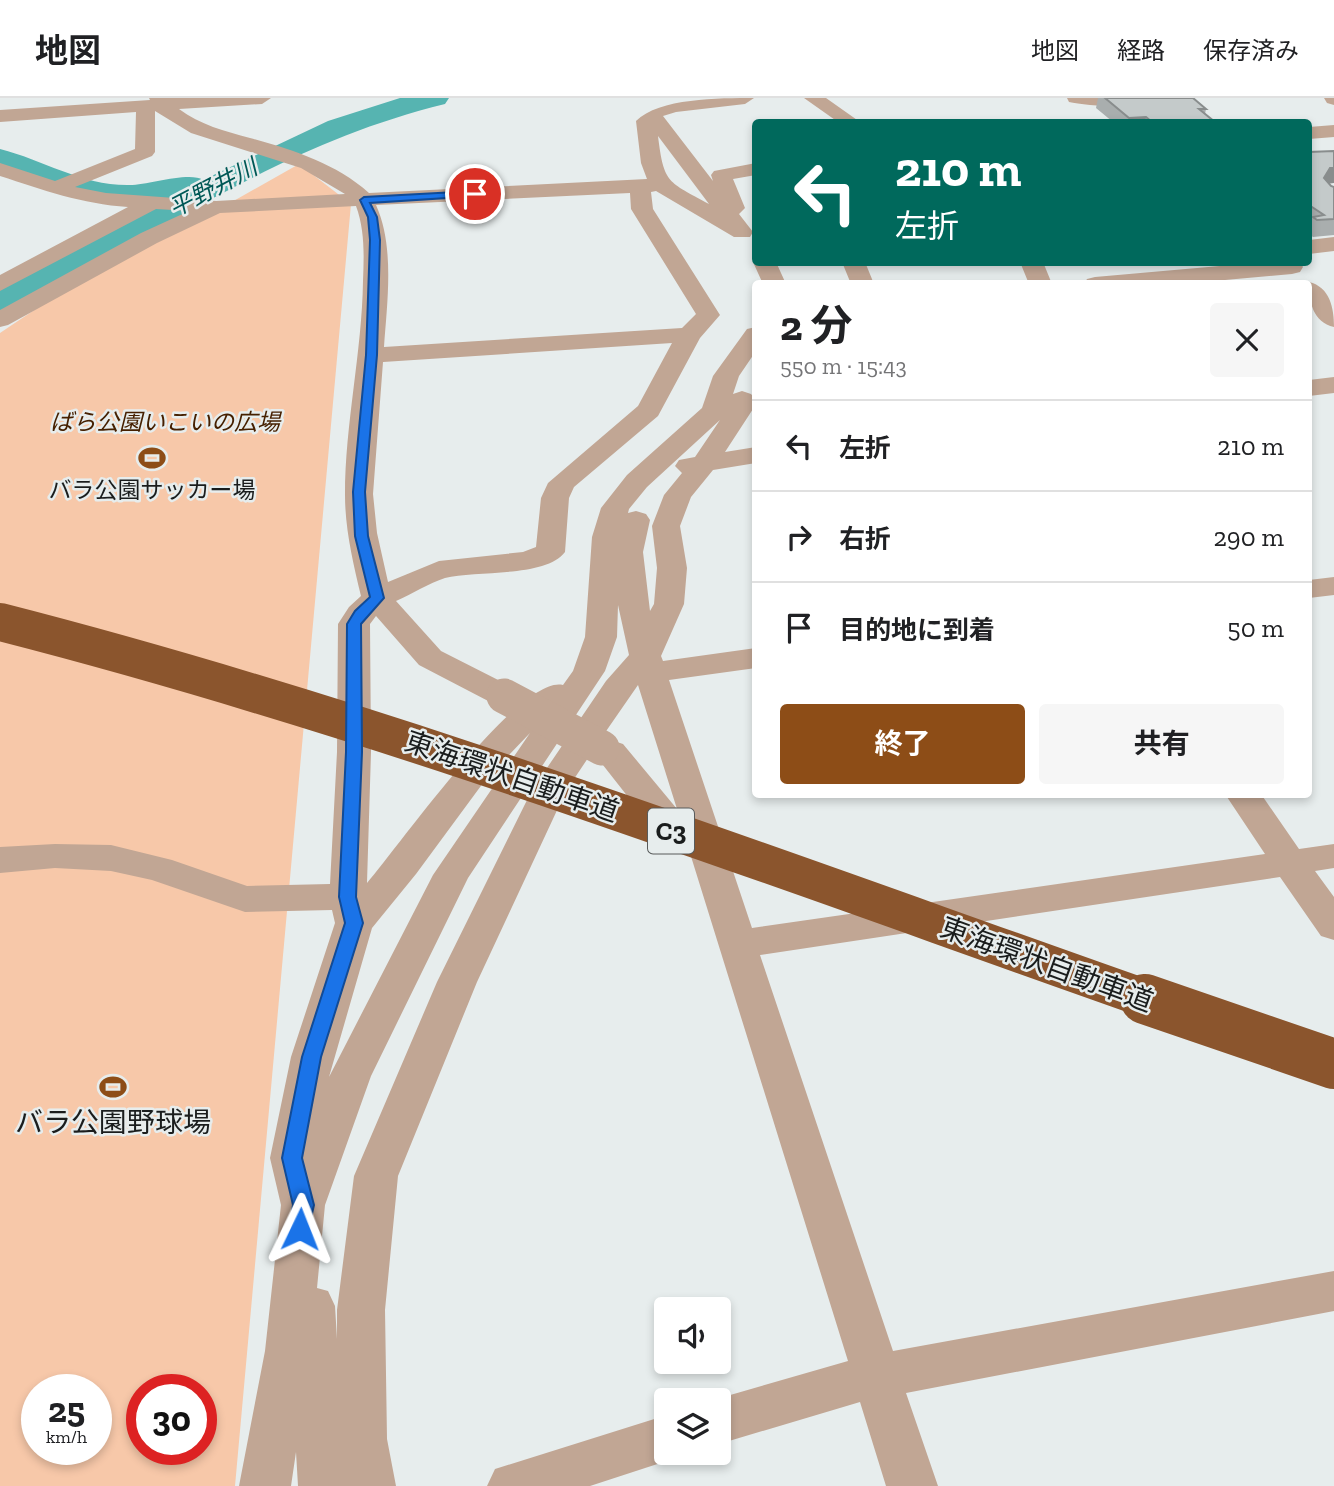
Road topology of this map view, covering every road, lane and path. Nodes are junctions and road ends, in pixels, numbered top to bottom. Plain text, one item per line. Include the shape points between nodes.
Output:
1 (262, 98) edge
2 (696, 98) edge
3 (745, 98) edge
4 (813, 98) edge
5 (1076, 98) edge
6 (1151, 98) edge
7 (156, 104) edge
8 (660, 110) junction
9 (0, 116) edge
10 (845, 119) edge
11 (1334, 131) edge
12 (1312, 133) edge
13 (0, 169) edge
14 (752, 170) edge
15 (67, 184) junction
16 (650, 185) junction
17 (364, 200) junction
18 (158, 202) junction
19 (211, 206) junction
20 (726, 212) junction
21 (741, 232) junction
22 (1334, 244) edge
23 (752, 247) edge
24 (1312, 247) edge
25 (1295, 271) edge
26 (1157, 280) edge
27 (0, 284) edge
28 (1312, 293) edge
29 (0, 320) edge
30 (1334, 320) edge
31 (689, 335) junction
32 (751, 341) edge
33 (371, 355) junction
34 (1334, 384) edge
35 (1312, 388) edge
36 (714, 411) junction
37 (752, 456) edge
38 (704, 464) junction
39 (555, 498) junction
40 (617, 538) junction
41 (1334, 586) edge
42 (1312, 589) edge
43 (377, 598) junction
44 (0, 622) edge
45 (752, 658) edge
46 (647, 664) junction
47 (576, 689) junction
48 (1245, 798) edge
49 (1334, 856) edge
50 (0, 860) edge
51 (1289, 863) junction
52 (719, 887) junction
53 (351, 910) junction
54 (1334, 926) edge
55 (738, 944) junction
56 (1334, 1064) edge
57 (300, 1226) junction
58 (1334, 1291) edge
59 (877, 1376) junction
60 (731, 1417) edge
61 (654, 1442) edge
62 (265, 1486) edge
63 (324, 1486) edge
64 (370, 1486) edge
65 (513, 1486) edge
66 (912, 1486) edge

1 - 7 street
2 - 8 street
3 - 8 street
4 - 10 street
5 - 6 street via 1095,102
7 - 9 street
7 - 15 street via 145,152
7 - 17 street via 198,130 306,164 334,177
8 - 16 street via 646,121
8 - 20 street
11 - 12 street
13 - 15 street
14 - 20 street via 721,175 734,208
15 - 18 street via 106,199
16 - 17 street
16 - 21 street
16 - 31 street via 642,209 708,315
17 - 19 street
17 - 33 street via 373,217 375,240
18 - 19 street
18 - 27 street
19 - 29 street
20 - 21 street
21 - 23 street
22 - 24 street
25 - 26 street
28 - 30 street
31 - 33 street
31 - 39 street via 649,410 562,483
32 - 36 street via 726,376
32 - 38 street via 740,409
33 - 43 street via 359,492 362,536
34 - 35 street
36 - 39 street via 695,414 570,495
36 - 40 street via 637,481 615,508
37 - 38 street
38 - 40 street via 688,466 663,483
38 - 46 street via 678,495 666,526 672,568 669,604
39 - 43 street via 550,552 528,561 439,570
40 - 46 street
40 - 47 street via 601,637 589,671
41 - 42 street
43 - 52 street, bridge via 430,658 611,752
43 - 53 street via 354,624
44 - 56 highway, 東海環状自動車道 / C3, bridge via 304,706
45 - 46 street
46 - 52 street
46 - 64 street via 618,688 549,790 457,982 376,1176 361,1310 362,1439
47 - 53 street via 559,691 538,705 474,771 403,865
47 - 57 street via 451,875 350,1076
48 - 51 street
49 - 51 street
50 - 53 street via 111,858 245,898
51 - 54 street
51 - 55 street
52 - 55 street
53 - 57 street via 312,1057 292,1158
55 - 59 street
57 - 62 street via 289,1351
57 - 63 street via 311,1298
58 - 59 street
59 - 60 street
59 - 66 street
61 - 65 street

